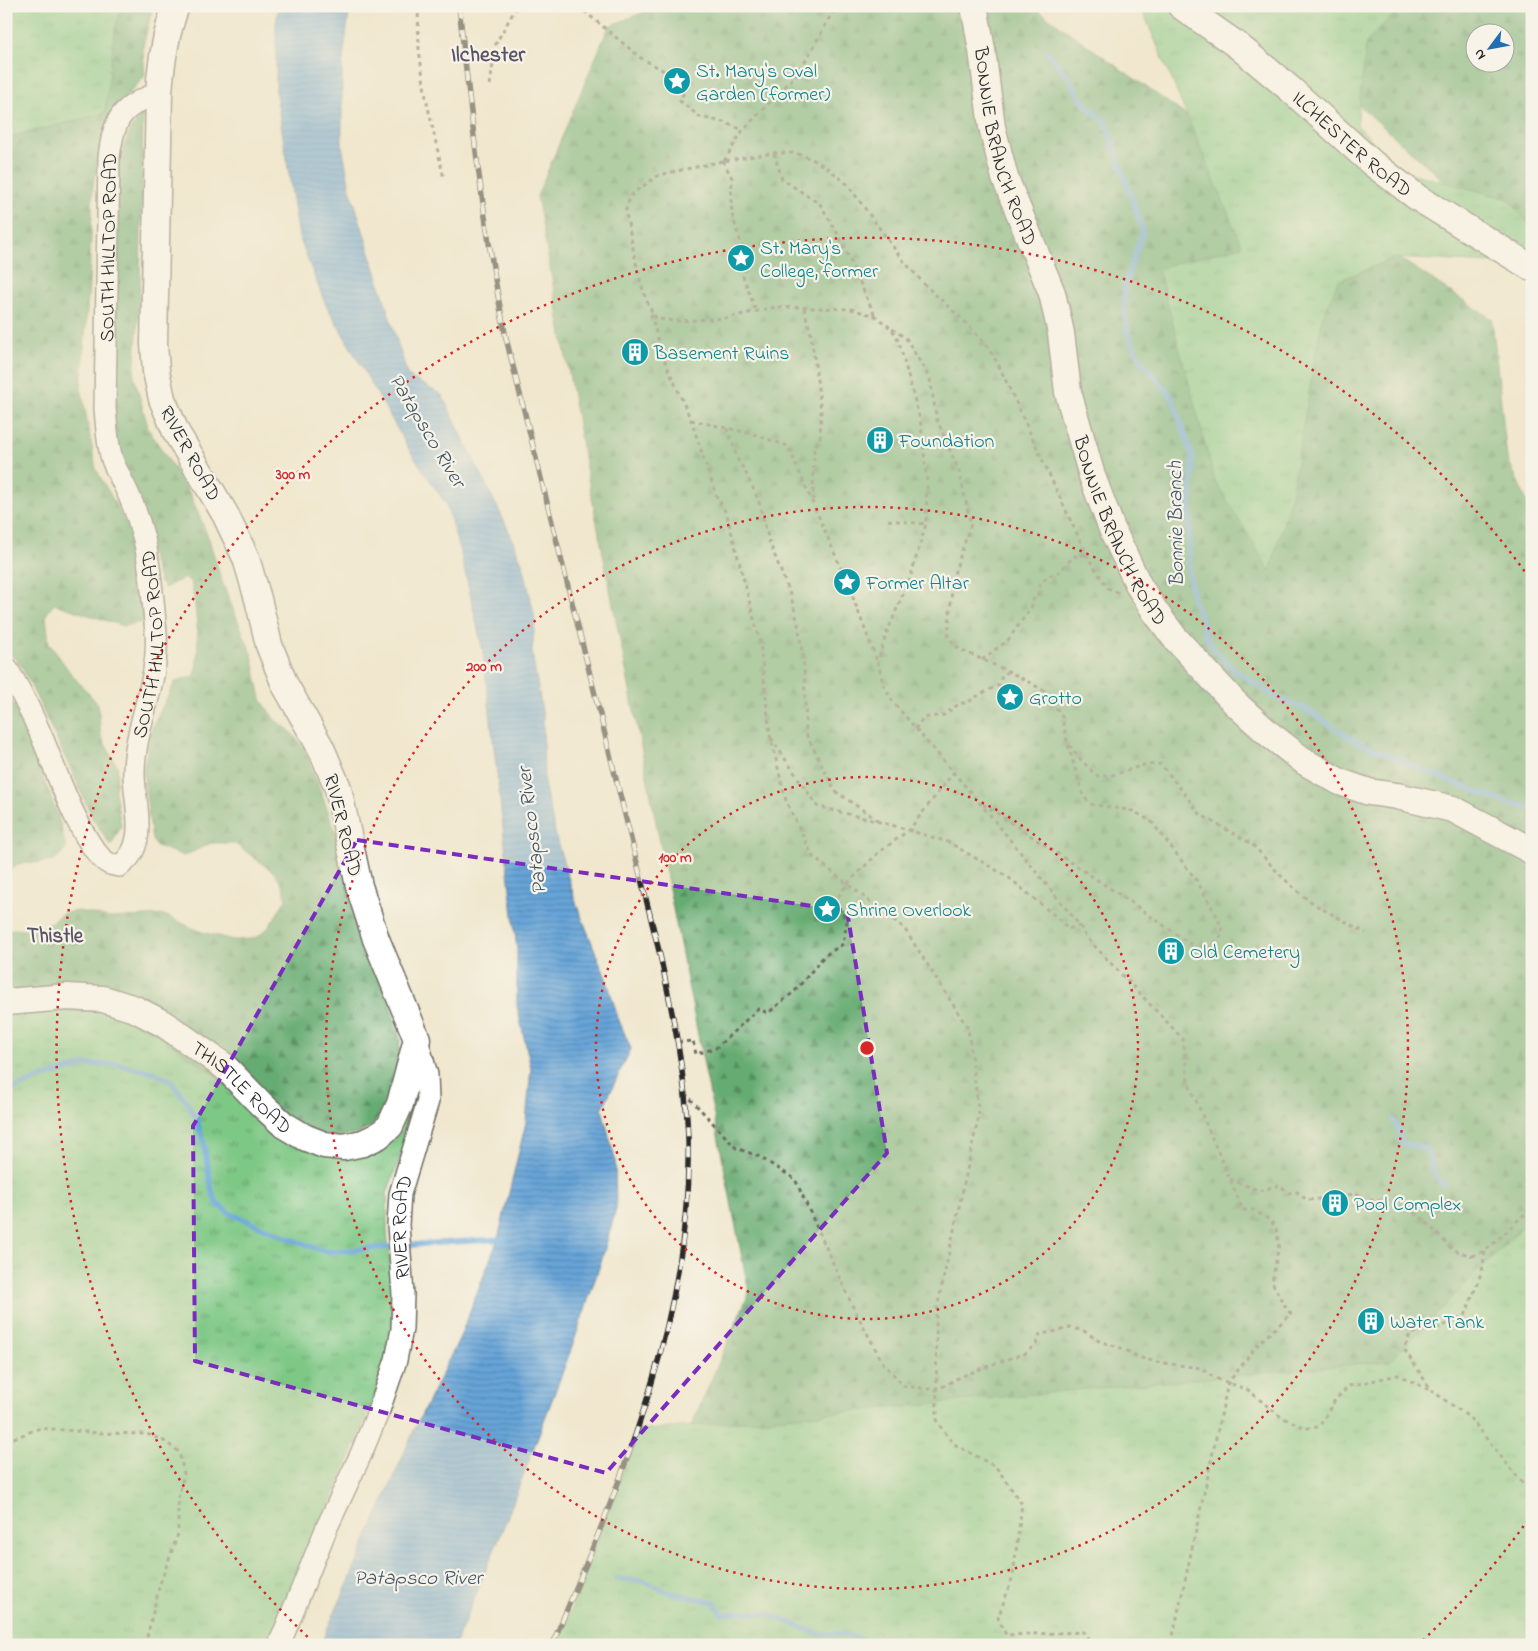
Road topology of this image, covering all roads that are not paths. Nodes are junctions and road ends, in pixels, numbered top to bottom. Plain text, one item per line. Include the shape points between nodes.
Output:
1 (176, 6) edge
2 (974, 6) edge
3 (1181, 6) edge
4 (159, 93) junction
5 (1532, 268) edge
6 (6, 666) edge
7 (1532, 850) edge
8 (6, 1002) edge
9 (417, 1040) junction
10 (279, 1645) edge

1 - 4 street, RIVER ROAD via 161,58
2 - 7 street, BONNIE BRANCH ROAD via 992,127 1005,178 1052,293 1061,333 1068,392 1092,476 1116,537 1153,608 1175,638 1236,704 1305,762 1340,782 1369,792 1453,810
3 - 5 street, ILCHESTER ROAD via 1236,45 1372,163 1418,198
4 - 6 street, SOUTH HILLTOP ROAD via 129,106 119,116 109,157 105,410 113,462 144,540 156,636 154,666 134,771 138,823 136,842 128,861 119,866 107,863 87,839 66,799 18,685
4 - 9 street, RIVER ROAD via 154,344 162,398 176,432 225,514 246,558 269,645 285,685 321,748 338,788 359,886
8 - 9 street, THISTLE ROAD via 67,996 103,999 134,1009 164,1024 224,1066 284,1125 311,1140 344,1147 363,1143 390,1126 400,1104
9 - 10 street, RIVER ROAD via 427,1075 428,1101 400,1194 398,1225 403,1294 402,1329 396,1360 375,1419

